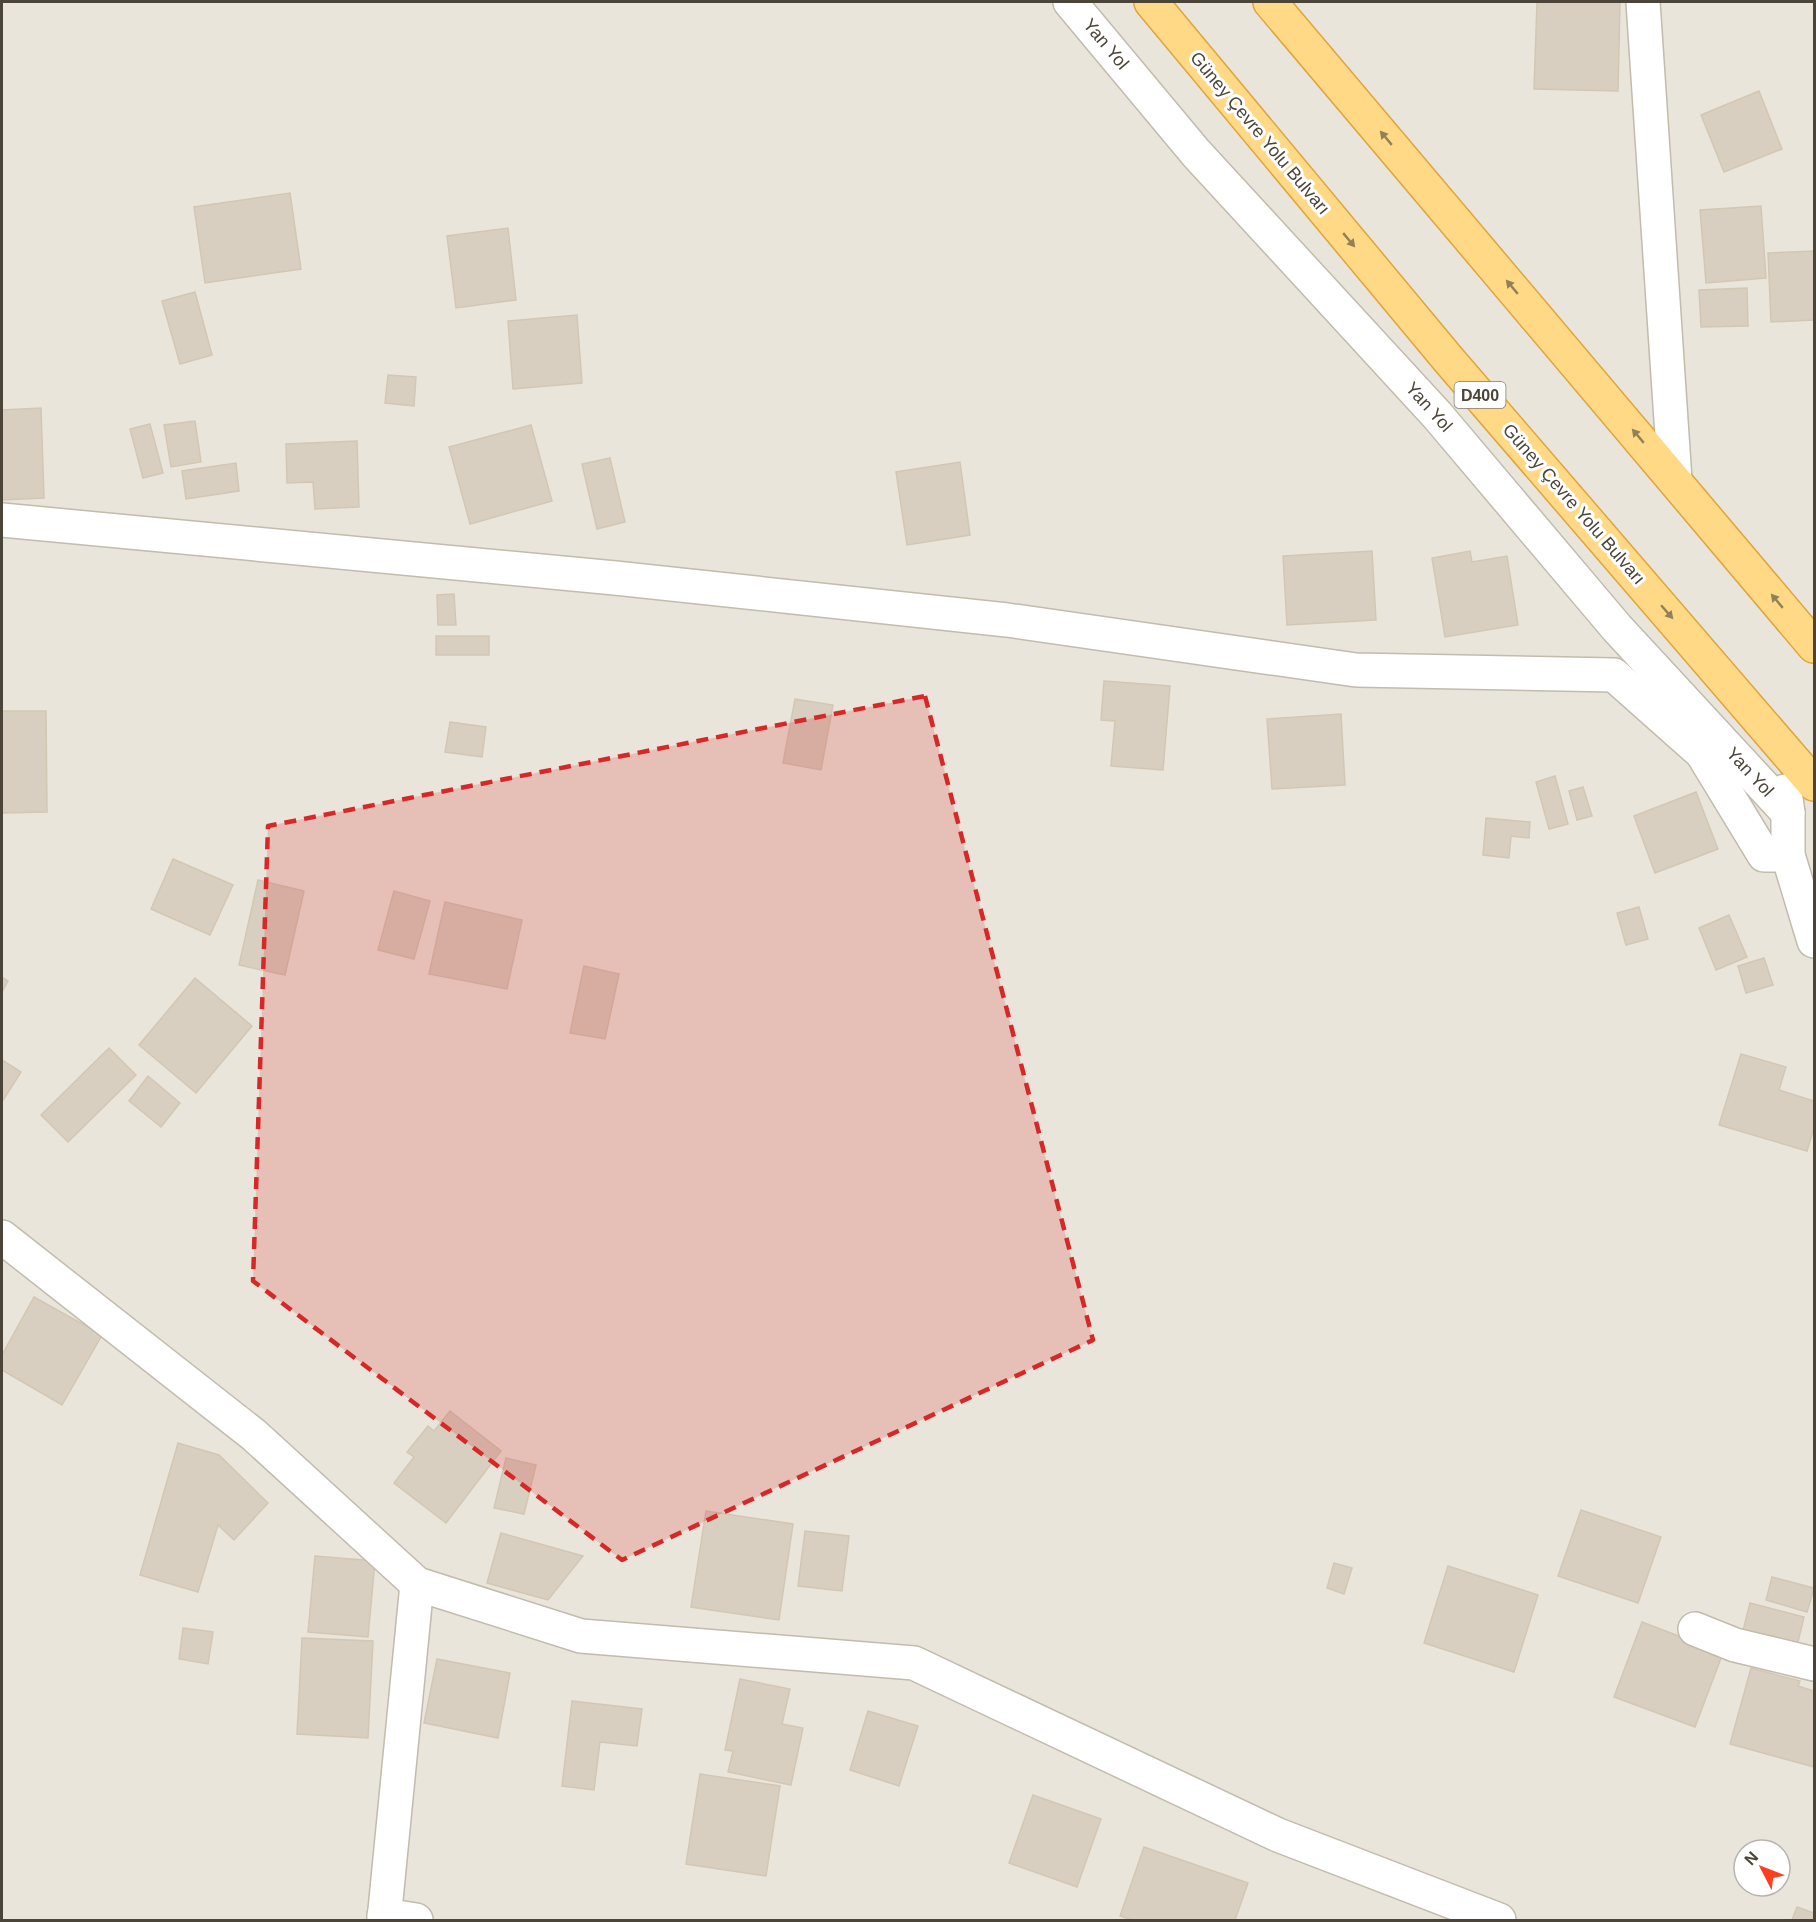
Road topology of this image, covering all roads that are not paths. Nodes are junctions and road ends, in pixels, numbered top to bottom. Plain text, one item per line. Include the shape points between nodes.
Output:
1 (1070, 2) edge
2 (1151, 2) edge
3 (1270, 2) edge
4 (1643, 2) edge
5 (1675, 480) junction
6 (2, 520) edge
7 (1815, 646) edge
8 (1779, 742) junction
9 (1815, 784) edge
10 (1788, 813) junction
11 (1788, 855) junction
12 (1815, 941) edge
13 (2, 1237) edge
14 (417, 1584) junction
15 (1695, 1629) dead end
16 (1815, 1664) edge
17 (384, 1918) edge
18 (416, 1920) edge
19 (1499, 1920) edge

1 - 10 street, Yan Yol via 1196,153 1437,414 1617,628
2 -> 8 highway, Güney Çevre Yolu Bulvarı / D400 via 1448,359
5 -> 3 highway
4 - 5 street
7 -> 5 highway
6 - 11 street via 1007,620 1356,670 1614,675 1702,753 1764,855
8 - 9 highway, Güney Çevre Yolu Bulvarı / D400
8 - 10 street
10 - 11 street
11 - 12 street
13 - 14 street via 254,1435
14 - 17 street
14 - 19 street via 581,1636 914,1663 1278,1835
15 - 16 street via 1735,1645
17 - 18 street

